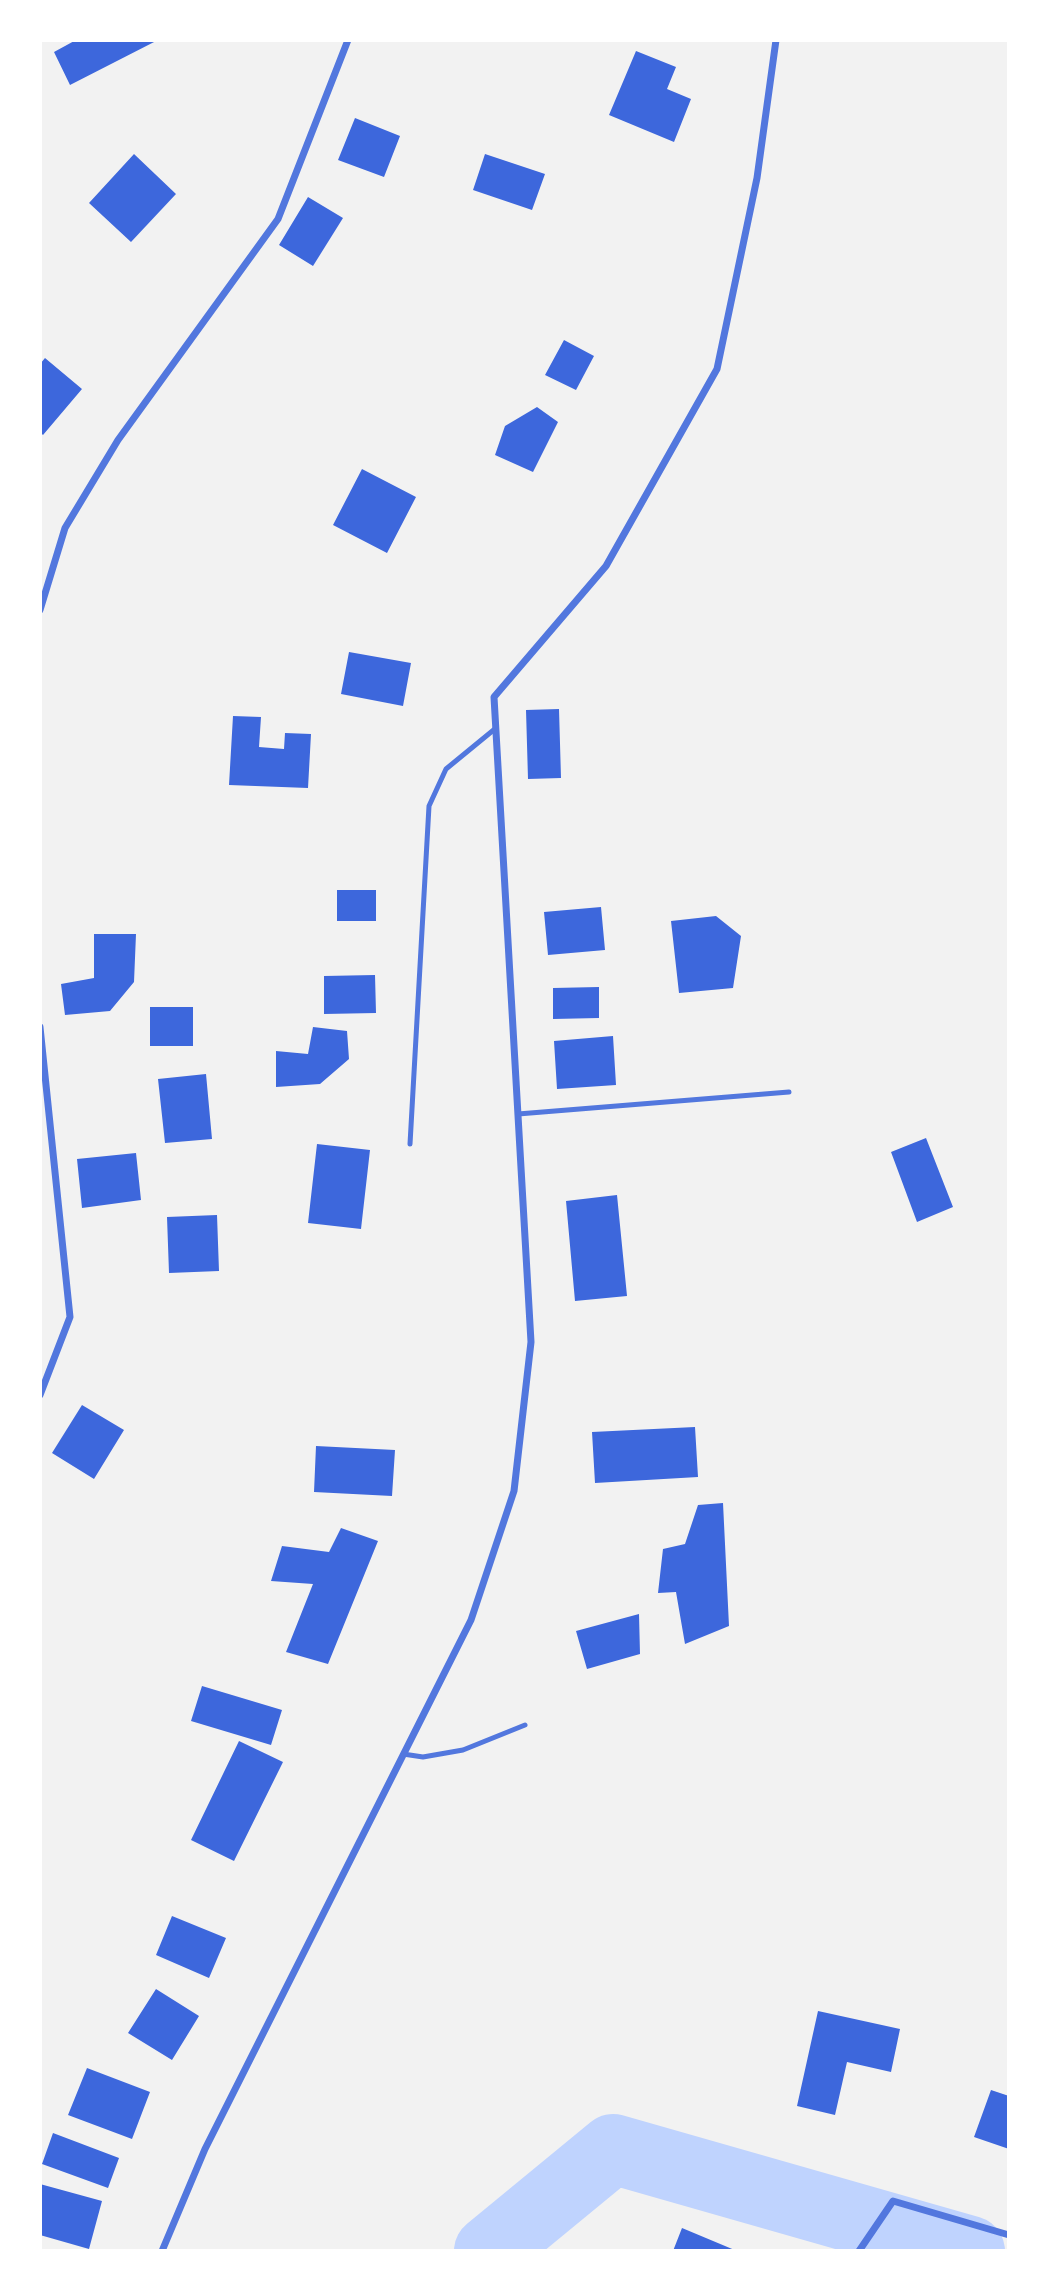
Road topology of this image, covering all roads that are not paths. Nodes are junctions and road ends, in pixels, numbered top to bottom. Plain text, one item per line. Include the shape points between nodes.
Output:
1 (348, 40) edge
2 (776, 40) edge
3 (40, 610) edge
4 (496, 728) junction
5 (40, 1027) edge
6 (789, 1092) dead end
7 (518, 1114) junction
8 (410, 1144) dead end
9 (40, 1395) edge
10 (525, 1725) dead end
11 (403, 1754) junction
12 (1009, 2235) edge
13 (860, 2250) edge
14 (162, 2251) edge

1 - 3 street via 278,219 111,451 65,528
2 - 4 street via 757,178 717,369 607,566 494,697
4 - 7 street
4 - 8 lane via 446,769 429,806
5 - 9 street via 70,1317
6 - 7 lane
7 - 11 street via 531,1342 514,1491 471,1620
10 - 11 lane via 463,1750 423,1757
11 - 14 street via 205,2149
12 - 13 street via 893,2201

